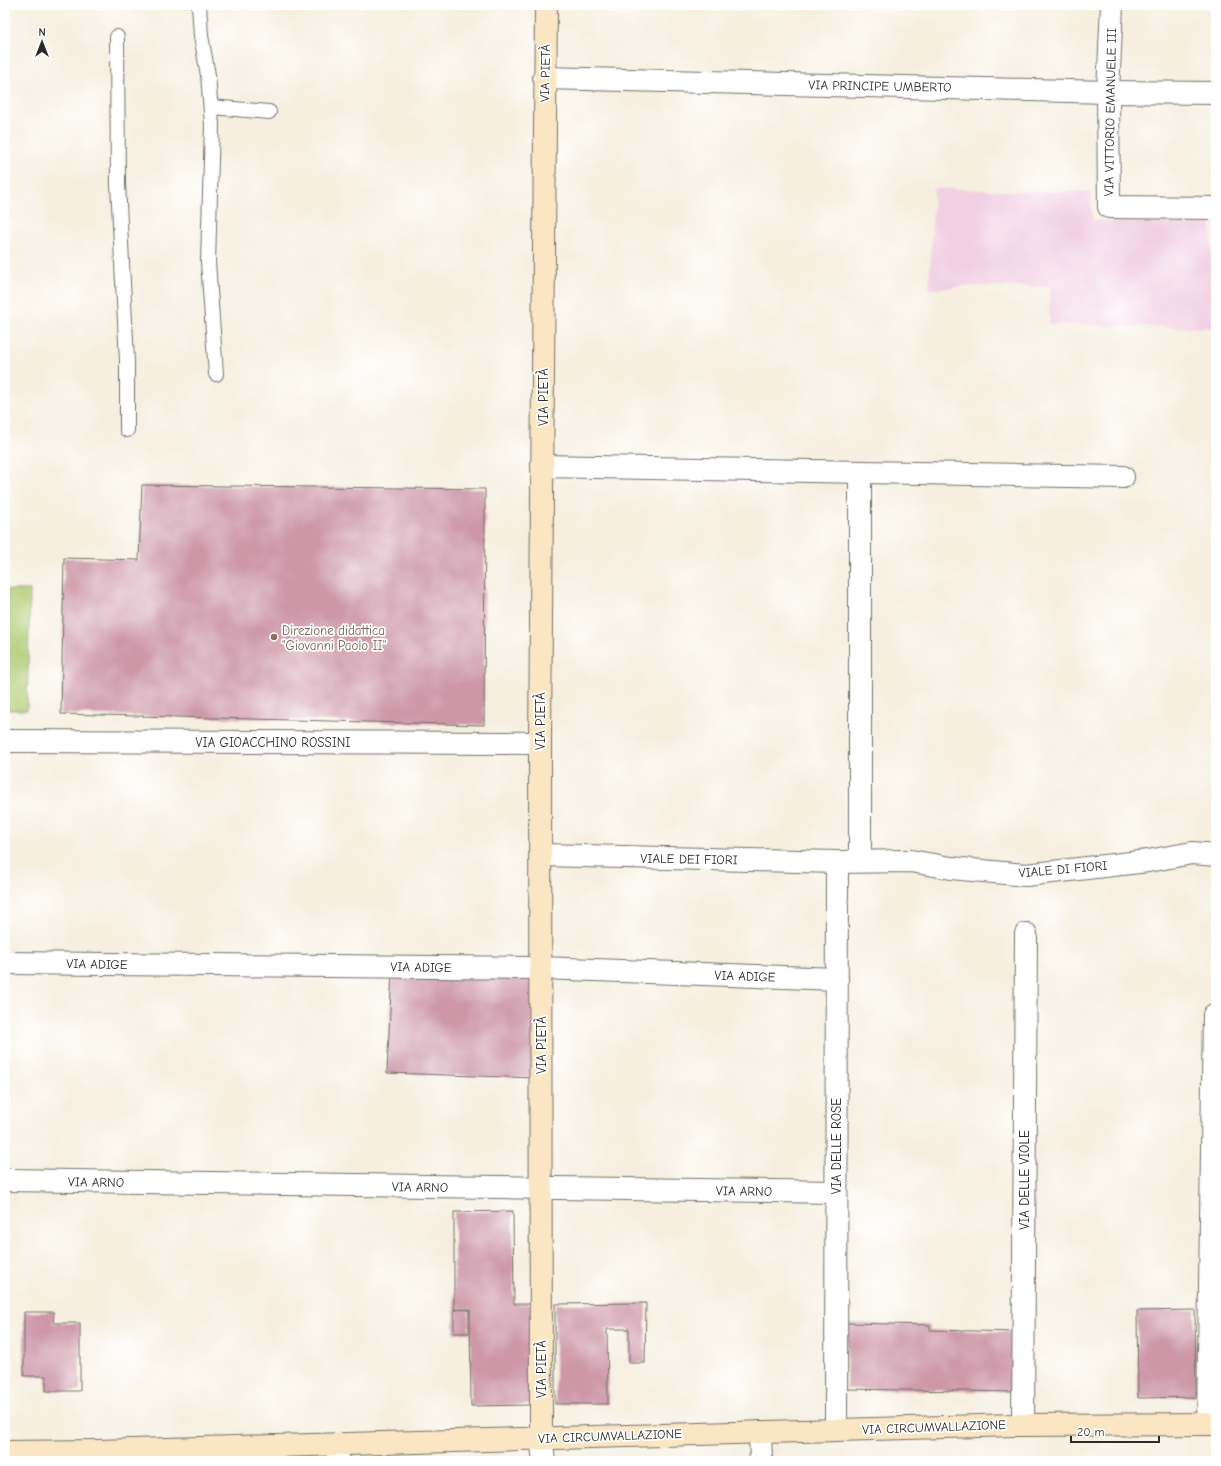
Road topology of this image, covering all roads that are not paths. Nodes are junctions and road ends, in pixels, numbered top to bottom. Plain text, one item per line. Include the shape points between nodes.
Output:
1 (199, 5) edge
2 (546, 5) edge
3 (1112, 5) edge
4 (117, 37) dead end
5 (544, 78) junction
6 (1108, 92) junction
7 (1216, 93) edge
8 (211, 106) junction
9 (269, 112) dead end
10 (1216, 208) edge
11 (216, 374) dead end
12 (127, 430) dead end
13 (542, 466) junction
14 (860, 472) junction
15 (1123, 477) dead end
16 (5, 741) edge
17 (540, 743) junction
18 (541, 855) junction
19 (1216, 855) edge
20 (860, 861) junction
21 (837, 862) junction
22 (1026, 934) dead end
23 (5, 963) edge
24 (541, 968) junction
25 (837, 979) junction
26 (1214, 1015) dead end
27 (5, 1180) edge
28 (541, 1189) junction
29 (836, 1192) junction
30 (1212, 1424) edge
31 (1023, 1425) junction
32 (836, 1430) junction
33 (760, 1432) junction
34 (541, 1438) junction
35 (5, 1452) edge
36 (338, 1452) edge
37 (97, 1456) edge
38 (544, 1461) edge
39 (760, 1461) edge

1 - 8 lane
2 - 5 street, VIA PIETÀ
3 - 6 street, VIA VITTORIO EMANUELE III
4 - 12 lane via 118,184 127,361
5 - 6 street, VIA PRINCIPE UMBERTO
5 - 13 street, VIA PIETÀ
6 - 7 street, VIA PRINCIPE UMBERTO
6 - 10 street, VIA VITTORIO EMANUELE III via 1109,207
8 - 9 lane
8 - 11 lane via 208,262
13 - 14 street
13 - 17 street, VIA PIETÀ
14 - 15 street
14 - 20 street
16 - 17 street, VIA GIOACCHINO ROSSINI
17 - 18 street, VIA PIETÀ
18 - 21 street, VIALE DEI FIORI
18 - 24 street, VIA PIETÀ
19 - 20 street, VIALE DI FIORI via 1192,853 1148,861 1026,875 951,868 911,861
20 - 21 street, VIALE DI FIORI
21 - 25 street, VIA DELLE ROSE
22 - 31 street, VIA DELLE VIOLE
23 - 24 street, VIA ADIGE
24 - 25 street, VIA ADIGE
24 - 28 street, VIA PIETÀ
25 - 29 street, VIA DELLE ROSE
26 - 30 street
27 - 28 street, VIA ARNO
28 - 29 street, VIA ARNO
28 - 34 street, VIA PIETÀ
29 - 32 street, VIA DELLE ROSE
30 - 31 street, VIA CIRCUMVALLAZIONE
31 - 32 street, VIA CIRCUMVALLAZIONE
32 - 33 street, VIA CIRCUMVALLAZIONE
33 - 34 street, VIA CIRCUMVALLAZIONE
33 - 39 street
34 - 36 street, VIA CIRCUMVALLAZIONE
34 - 38 street
35 - 37 street, VIA CIRCUMVALLAZIONE
36 - 37 street, VIA CIRCUMVALLAZIONE

